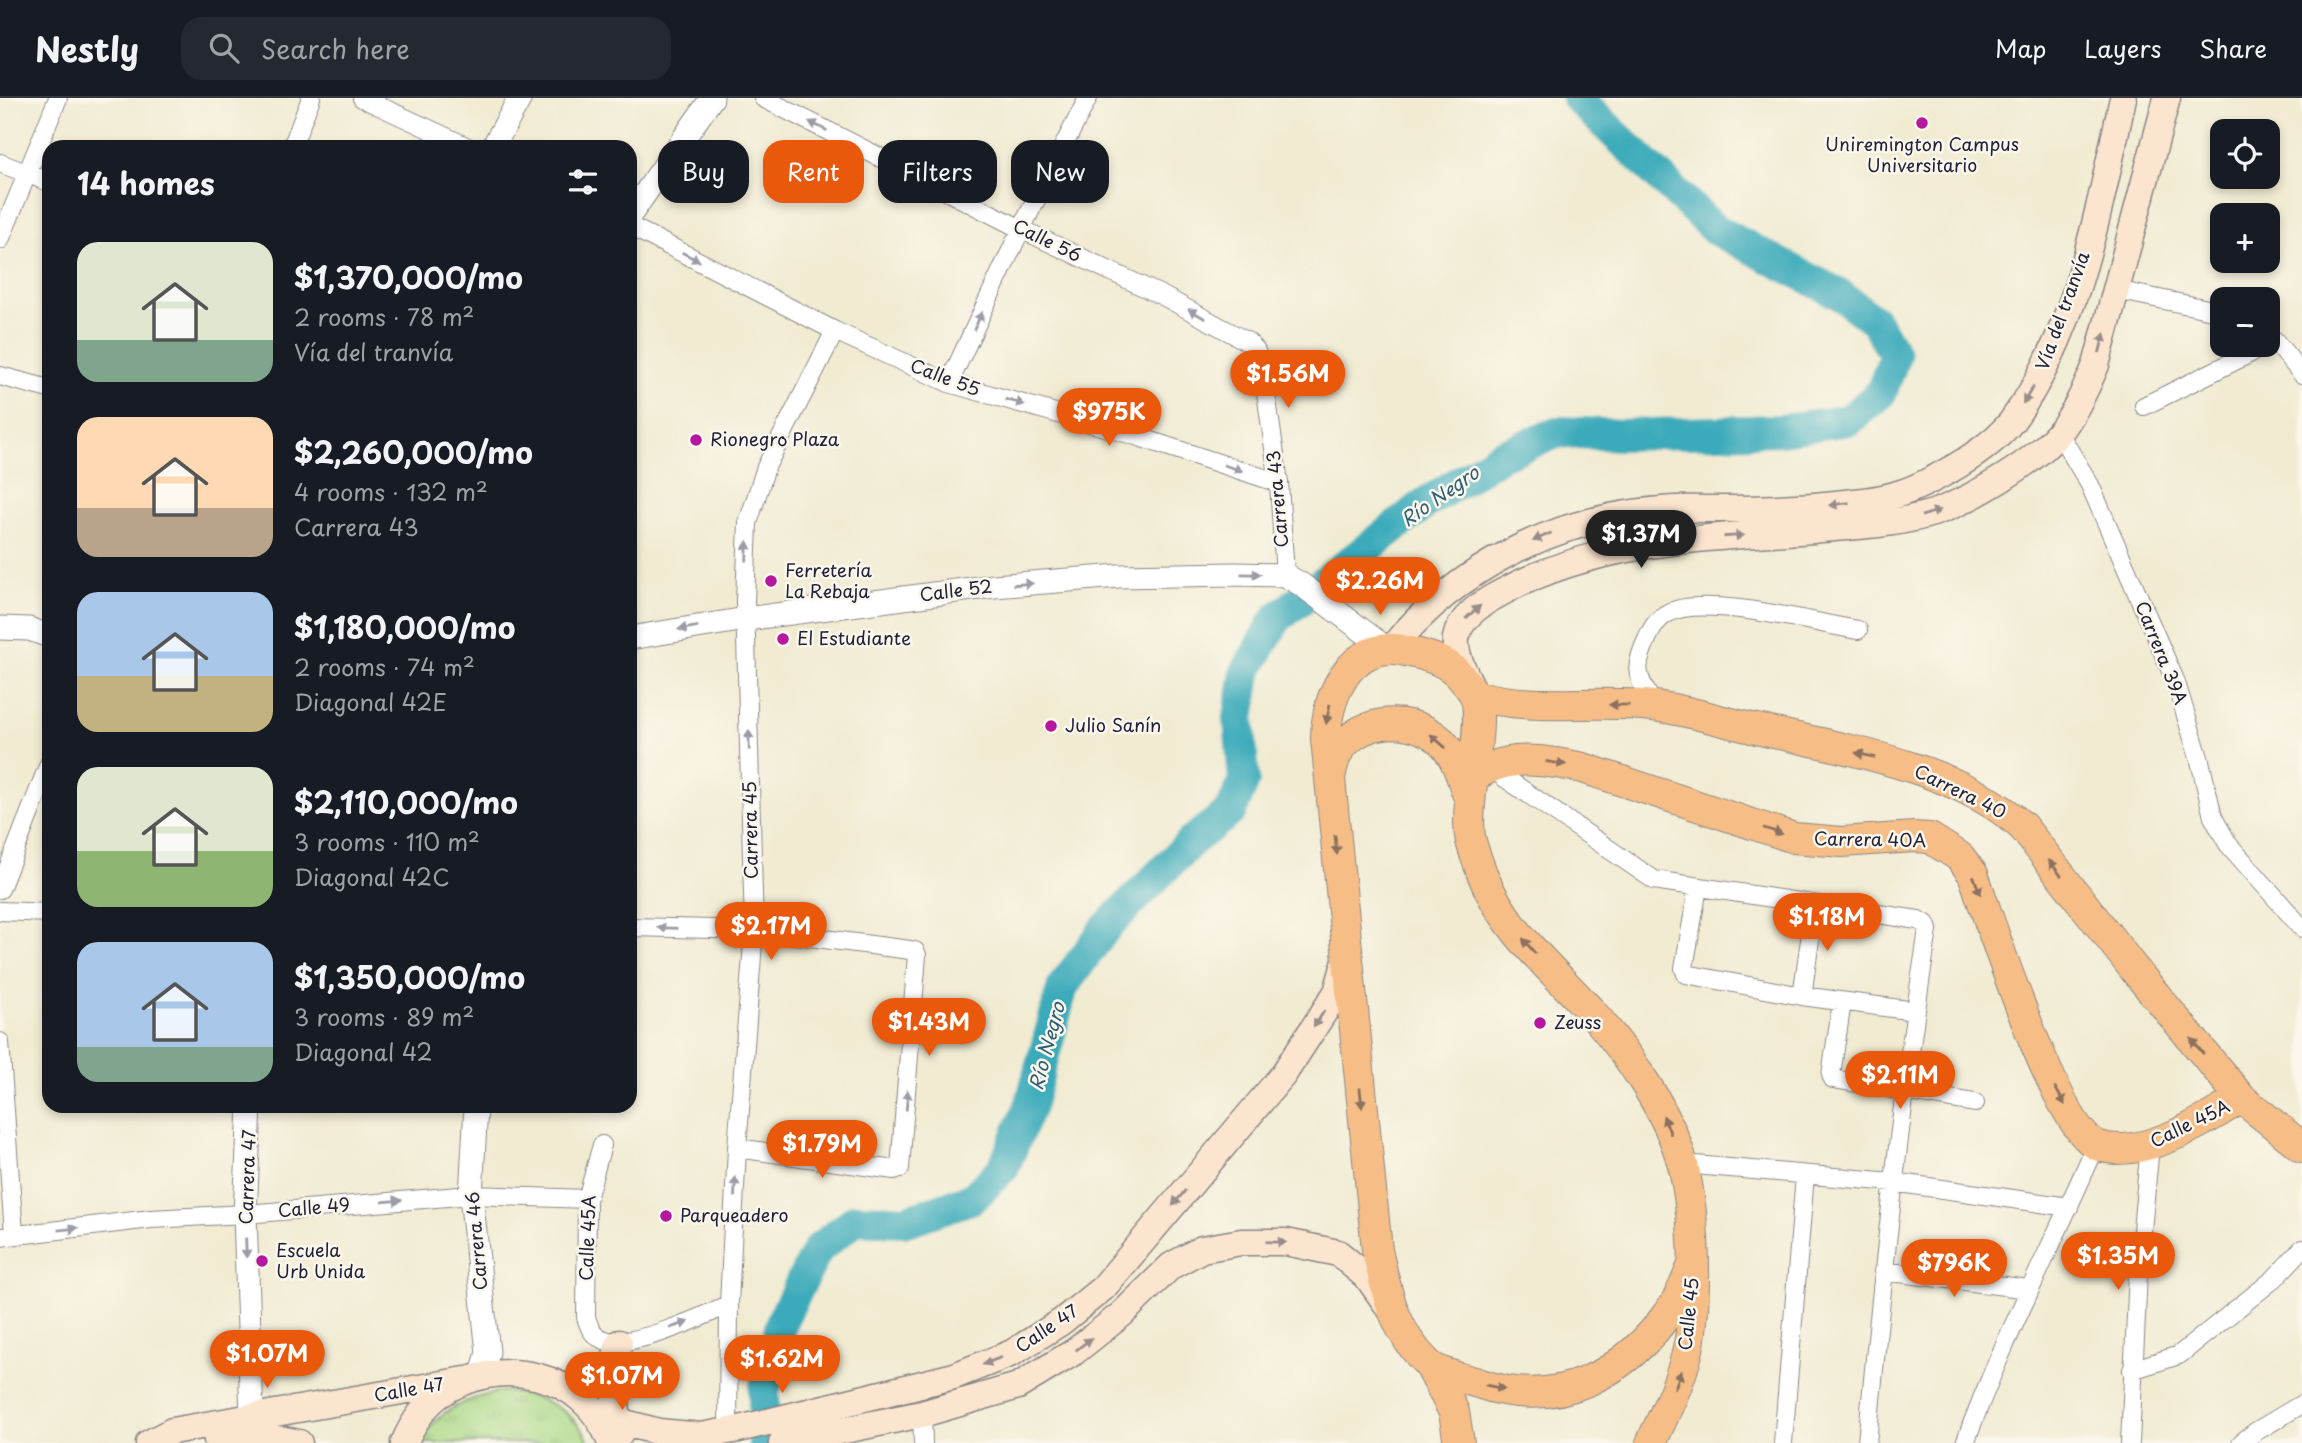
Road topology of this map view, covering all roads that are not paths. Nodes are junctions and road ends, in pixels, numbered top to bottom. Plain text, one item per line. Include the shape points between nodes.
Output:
1 (58, 98) edge
2 (311, 98) edge
3 (362, 98) edge
4 (520, 98) edge
5 (712, 98) edge
6 (762, 98) edge
7 (1088, 98) edge
8 (2123, 98) edge
9 (2167, 98) edge
10 (295, 140) edge
11 (453, 140) edge
12 (497, 140) edge
13 (0, 163) edge
14 (26, 174) junction
15 (42, 180) edge
16 (637, 205) edge
17 (1021, 229) junction
18 (637, 230) edge
19 (0, 240) edge
20 (2116, 290) junction
21 (2210, 310) edge
22 (835, 331) junction
23 (2280, 348) edge
24 (1255, 349) joint
25 (2238, 357) edge
26 (2302, 373) edge
27 (0, 376) edge
28 (950, 383) junction
29 (42, 387) edge
30 (2144, 406) dead end
31 (2059, 433) junction
32 (1279, 483) junction
33 (1285, 575) junction
34 (746, 619) junction
35 (1347, 619) junction
36 (0, 628) edge
37 (1857, 630) dead end
38 (42, 634) edge
39 (637, 637) edge
40 (1389, 649) junction
41 (1359, 659) junction
42 (1475, 695) junction
43 (1654, 706) junction
44 (1329, 777) junction
45 (42, 782) edge
46 (1476, 783) junction
47 (1698, 887) junction
48 (0, 888) edge
49 (1815, 905) junction
50 (0, 911) edge
51 (42, 912) edge
52 (637, 927) edge
53 (2302, 928) edge
54 (754, 930) junction
55 (1347, 957) junction
56 (1802, 996) junction
57 (1842, 1002) junction
58 (1915, 1011) junction
59 (0, 1042) edge
60 (1904, 1092) junction
61 (2241, 1098) junction
62 (1975, 1103) dead end
63 (250, 1113) edge
64 (476, 1113) edge
65 (4, 1143) edge
66 (602, 1145) dead end
67 (2096, 1145) junction
68 (2150, 1145) junction
69 (2302, 1147) edge
70 (737, 1149) junction
71 (1683, 1164) junction
72 (1805, 1175) junction
73 (1893, 1182) junction
74 (471, 1195) junction
75 (587, 1199) junction
76 (2070, 1207) junction
77 (245, 1214) junction
78 (7, 1236) edge
79 (2302, 1249) edge
80 (1694, 1263) junction
81 (1883, 1271) junction
82 (2029, 1289) junction
83 (729, 1304) junction
84 (1391, 1310) junction
85 (619, 1343) junction
86 (1430, 1366) junction
87 (2132, 1370) junction
88 (474, 1378) junction
89 (2302, 1404) edge
90 (922, 1414) junction
91 (252, 1417) junction
92 (837, 1419) junction
93 (733, 1430) junction
94 (617, 1436) edge
95 (2254, 1439) edge
96 (286, 1440) edge
97 (149, 1443) edge
98 (195, 1443) edge
99 (404, 1443) edge
100 (782, 1443) edge
101 (923, 1443) edge
102 (1459, 1443) edge
103 (1651, 1443) edge
104 (1783, 1443) edge
105 (1867, 1443) edge
106 (1965, 1443) edge
107 (2130, 1443) edge

1 - 14 street
2 - 10 street
3 - 11 street
4 - 12 street
5 - 16 street
17 -> 6 street, Calle 56
7 - 17 street
8 -> 40 main road, Vía del tranvía via 2079,277 2058,336 2023,404 1989,444 1933,480 1896,495 1798,509 1661,510 1554,532 1469,576
9 - 20 main road
13 - 14 street
14 - 15 street
14 - 19 street
24 -> 17 street, Calle 56 via 1165,297
28 -> 17 street
18 -> 22 street, Calle 55
20 - 21 street
31 -> 20 main road via 2096,365
22 - 28 street, Calle 55
34 -> 22 street, Carrera 45 via 748,523 766,467
23 - 26 street
24 - 32 street, Carrera 43 via 1262,365
25 - 30 street
27 - 29 street
28 -> 32 street, Calle 55
42 -> 31 main road via 1458,657 1459,630 1485,601 1518,583 1571,563 1678,540 1865,526 1933,513 2025,462
31 - 53 street, Carrera 39A via 2090,485 2175,680 2213,817 2252,874
32 - 33 street, Carrera 43
34 -> 33 street, Calle 52 via 994,586 1119,576
33 - 35 street
34 -> 39 street, Calle 52
54 -> 34 street, Carrera 45
35 - 40 street
35 - 41 street
36 - 38 street
37 - 43 street via 1717,605 1667,613 1653,626 1637,659 1638,677
40 - 41 main road
40 - 42 main road via 1425,655 1454,670
41 -> 44 main road via 1340,684 1326,719
43 -> 42 main road, Carrera 40 via 1509,704
42 - 46 main road
61 -> 43 main road, Carrera 40 via 2008,813 1906,766
46 -> 44 main road via 1437,738 1421,728 1385,723 1349,739 1336,756
44 -> 55 main road
45 - 48 street
46 - 47 street via 1654,880
46 -> 67 main road, Carrera 40A via 1514,760 1549,761 1583,768 1794,838 1842,842 1914,837 1943,845 1973,874 2052,1081 2078,1129
71 -> 46 main road, Calle 45 via 1663,1115 1628,1056 1502,913 1470,836
47 - 49 street
47 - 56 street via 1686,974
49 - 56 street
49 - 58 street via 1926,923
50 - 51 street
54 -> 52 street
54 - 70 street, Carrera 45
70 -> 54 street via 900,1168 917,955 915,951 839,939
55 -> 84 main road via 1377,1250
55 -> 92 main road, Calle 47 via 1337,992 1283,1075 1103,1288 1012,1353
56 - 57 street
57 - 58 street
57 - 60 street via 1833,1079
58 - 60 street
59 - 65 street
60 - 62 street
60 - 73 street
61 - 68 main road, Calle 45A
61 - 69 main road, Carrera 40
63 - 77 street, Carrera 47
64 - 74 street, Carrera 46
65 - 78 street
66 - 75 street, Calle 45A
67 - 68 main road, Calle 45A via 2112,1149
67 - 76 street
68 - 87 street
83 -> 70 street, Carrera 45
71 - 72 street
71 - 80 main road, Calle 45
72 - 73 street
72 - 104 street
73 - 76 street
73 - 81 street
74 - 75 street, Calle 49
77 -> 74 street, Calle 49
74 - 88 street, Carrera 46 via 488,1352
75 - 85 street, Calle 45A via 586,1317 591,1332
76 - 82 street
78 -> 77 street, Calle 49 via 151,1219
77 -> 91 street, Carrera 47
79 - 87 street via 2274,1279 2179,1354
86 -> 80 main road via 1489,1387 1523,1392 1560,1390 1592,1381 1620,1365 1654,1332 1675,1304
103 -> 80 main road, Calle 45 via 1682,1372 1690,1339
81 - 82 street
81 - 105 street
82 - 106 street
85 -> 83 street
83 - 93 street, Carrera 45
84 - 86 main road
90 -> 84 main road, Calle 47 via 1018,1386 1074,1352 1171,1266 1202,1249 1241,1241 1286,1242 1338,1254 1368,1278
85 - 94 main road via 612,1373
86 - 102 main road via 1454,1412
87 - 107 street
88 - 91 main road, Calle 47
88 - 94 main road, Calle 47 via 511,1372 539,1377 565,1388 588,1406 607,1432
88 - 99 main road via 437,1397 415,1421
89 - 95 street
90 - 92 main road, Calle 47
90 - 101 street
91 - 96 main road
91 - 97 main road, Calle 47 via 172,1431
92 - 93 main road, Calle 47
92 - 100 main road, Calle 47
93 - 94 main road, Calle 47 via 701,1436 659,1432
96 - 98 main road via 251,1435

